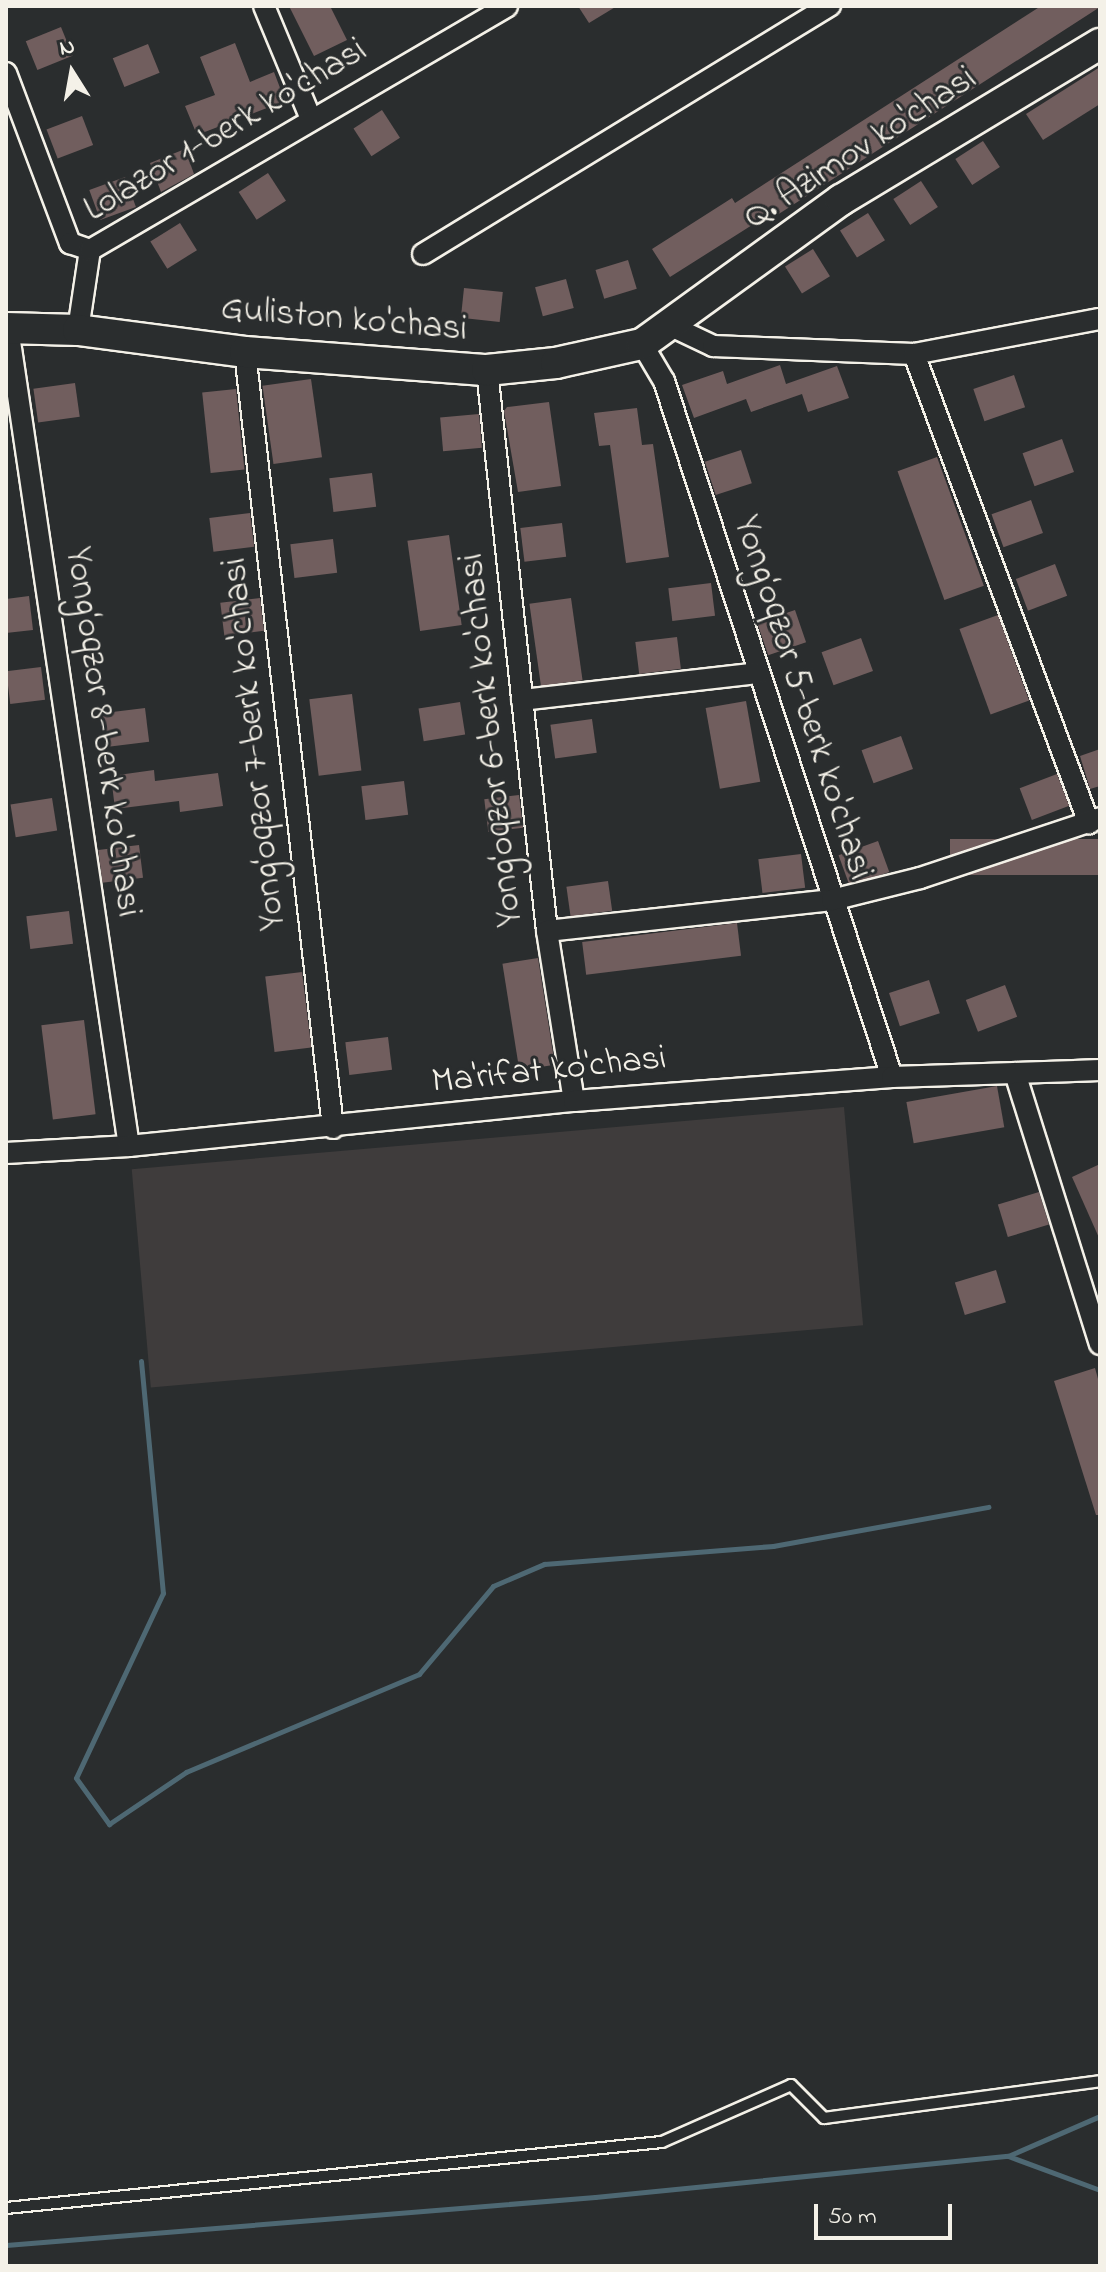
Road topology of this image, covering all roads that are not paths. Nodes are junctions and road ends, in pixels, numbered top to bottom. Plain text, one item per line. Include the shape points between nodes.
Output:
1 (264, 6) edge
2 (507, 6) edge
3 (830, 6) edge
4 (1100, 44) edge
5 (6, 73) edge
6 (311, 119) junction
7 (90, 250) junction
8 (423, 254) dead end
9 (1100, 319) edge
10 (669, 325) junction
11 (7, 328) edge
12 (78, 330) junction
13 (642, 344) junction
14 (245, 352) junction
15 (914, 354) junction
16 (487, 370) junction
17 (758, 673) junction
18 (522, 700) junction
19 (1094, 820) edge
20 (832, 900) junction
21 (547, 931) junction
22 (1100, 1070) edge
23 (1015, 1073) junction
24 (892, 1077) junction
25 (574, 1101) junction
26 (333, 1128) junction
27 (129, 1146) junction
28 (6, 1153) edge
29 (1100, 1344) edge
30 (1100, 2081) edge
31 (6, 2208) edge

1 - 6 street
2 - 6 street, Lolazor 1-berk ko'chasi
3 - 8 street
4 - 10 main road, Q. Azimov ko'chasi via 841,200
5 - 7 street via 70,243
6 - 7 street, Lolazor 1-berk ko'chasi
7 - 12 street, Lolazor 1-berk ko'chasi
9 - 15 street
10 - 13 main road, Guliston ko'chasi
10 - 15 street via 713,346
11 - 12 main road, Guliston ko'chasi
11 - 27 street, Yong‘oqzor 8-berk ko'chasi
12 - 14 main road, Guliston ko'chasi
13 - 16 main road, Guliston ko'chasi via 556,363
13 - 17 street, Yong‘oqzor 5-berk ko'chasi via 664,381
14 - 16 main road, Guliston ko'chasi
14 - 26 street, Yong‘oqzor 7-berk ko'chasi
15 - 19 street
16 - 18 street, Yong‘oqzor 6-berk ko'chasi
17 - 18 street
17 - 20 street, Yong‘oqzor 5-berk ko'chasi
18 - 21 street, Yong‘oqzor 6-berk ko'chasi
19 - 20 street via 920,878
20 - 21 street
20 - 24 street, Yong‘oqzor 5-berk ko'chasi
21 - 25 street, Yong‘oqzor 6-berk ko'chasi
22 - 23 street, Ma'rifat ko'chasi
23 - 24 street, Ma'rifat ko'chasi
23 - 29 street
24 - 25 street, Ma'rifat ko'chasi
25 - 26 street, Ma'rifat ko'chasi
26 - 27 street, Ma'rifat ko'chasi
27 - 28 street, Ma'rifat ko'chasi
30 - 31 lane via 824,2118 791,2085 662,2142

